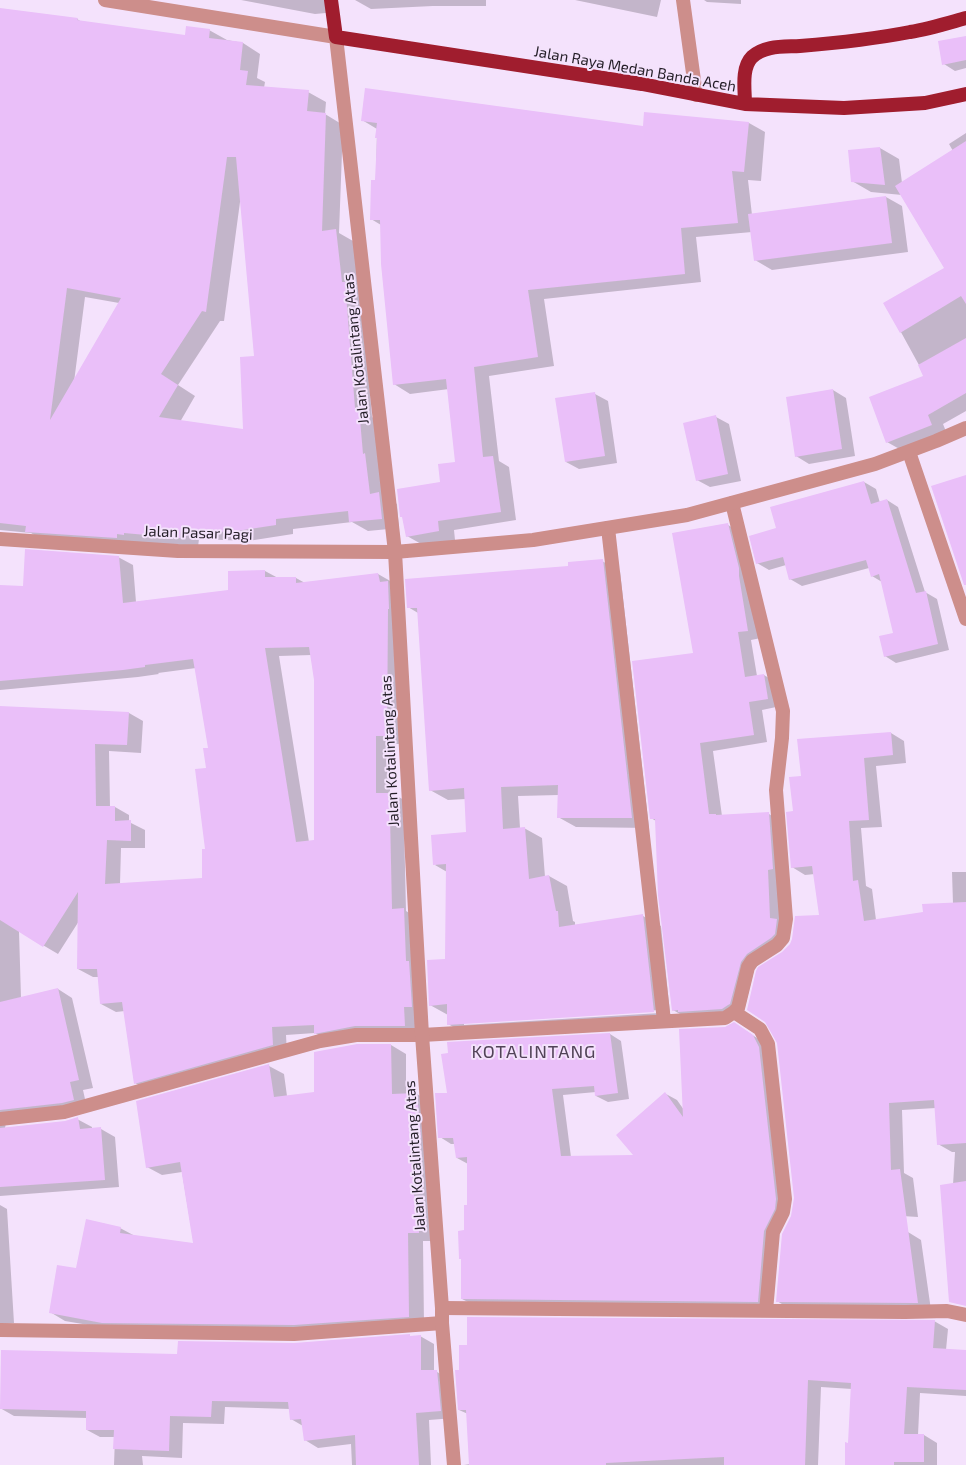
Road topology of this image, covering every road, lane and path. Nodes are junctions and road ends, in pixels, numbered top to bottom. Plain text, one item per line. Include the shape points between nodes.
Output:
1 (105, 0) edge
2 (331, 0) edge
3 (683, 0) edge
4 (966, 18) edge
5 (336, 37) junction
6 (966, 94) edge
7 (696, 95) junction
8 (745, 104) junction
9 (966, 428) edge
10 (909, 452) junction
11 (732, 503) junction
12 (608, 528) junction
13 (0, 538) edge
14 (395, 552) junction
15 (966, 619) edge
16 (734, 1012) junction
17 (664, 1021) junction
18 (422, 1035) junction
19 (0, 1119) edge
20 (442, 1308) junction
21 (766, 1311) junction
22 (966, 1315) edge
23 (442, 1323) junction
24 (0, 1330) edge
25 (454, 1465) edge

1 - 5 street
2 - 5 highway
3 - 7 street
4 - 8 highway via 911,32 761,50 747,63
5 - 7 highway, Jalan Raya Medan Banda Aceh
5 - 14 street, Jalan Kotalintang Atas
6 - 8 highway, Jalan Raya Medan Banda Aceh via 925,103 844,108
7 - 8 highway, Jalan Raya Medan Banda Aceh
9 - 10 street, Jalan Pasar Pagi
10 - 11 street, Jalan Pasar Pagi
10 - 15 street
11 - 12 street, Jalan Pasar Pagi via 687,515
11 - 16 street via 783,711 776,790 786,919 783,938 748,967 738,1008
12 - 14 street, Jalan Pasar Pagi via 533,540
12 - 17 street
13 - 14 street, Jalan Pasar Pagi via 178,551
14 - 18 street, Jalan Kotalintang Atas
16 - 17 street via 725,1018
16 - 21 street via 760,1029 768,1044 785,1199 783,1212 773,1232
17 - 18 street
18 - 19 street via 356,1035 320,1041 64,1112
18 - 20 street, Jalan Kotalintang Atas
20 - 21 street
20 - 23 street, Jalan Kotalintang Atas
21 - 22 street via 947,1311
23 - 24 street via 294,1334
23 - 25 street, Jalan Kotalintang Atas

